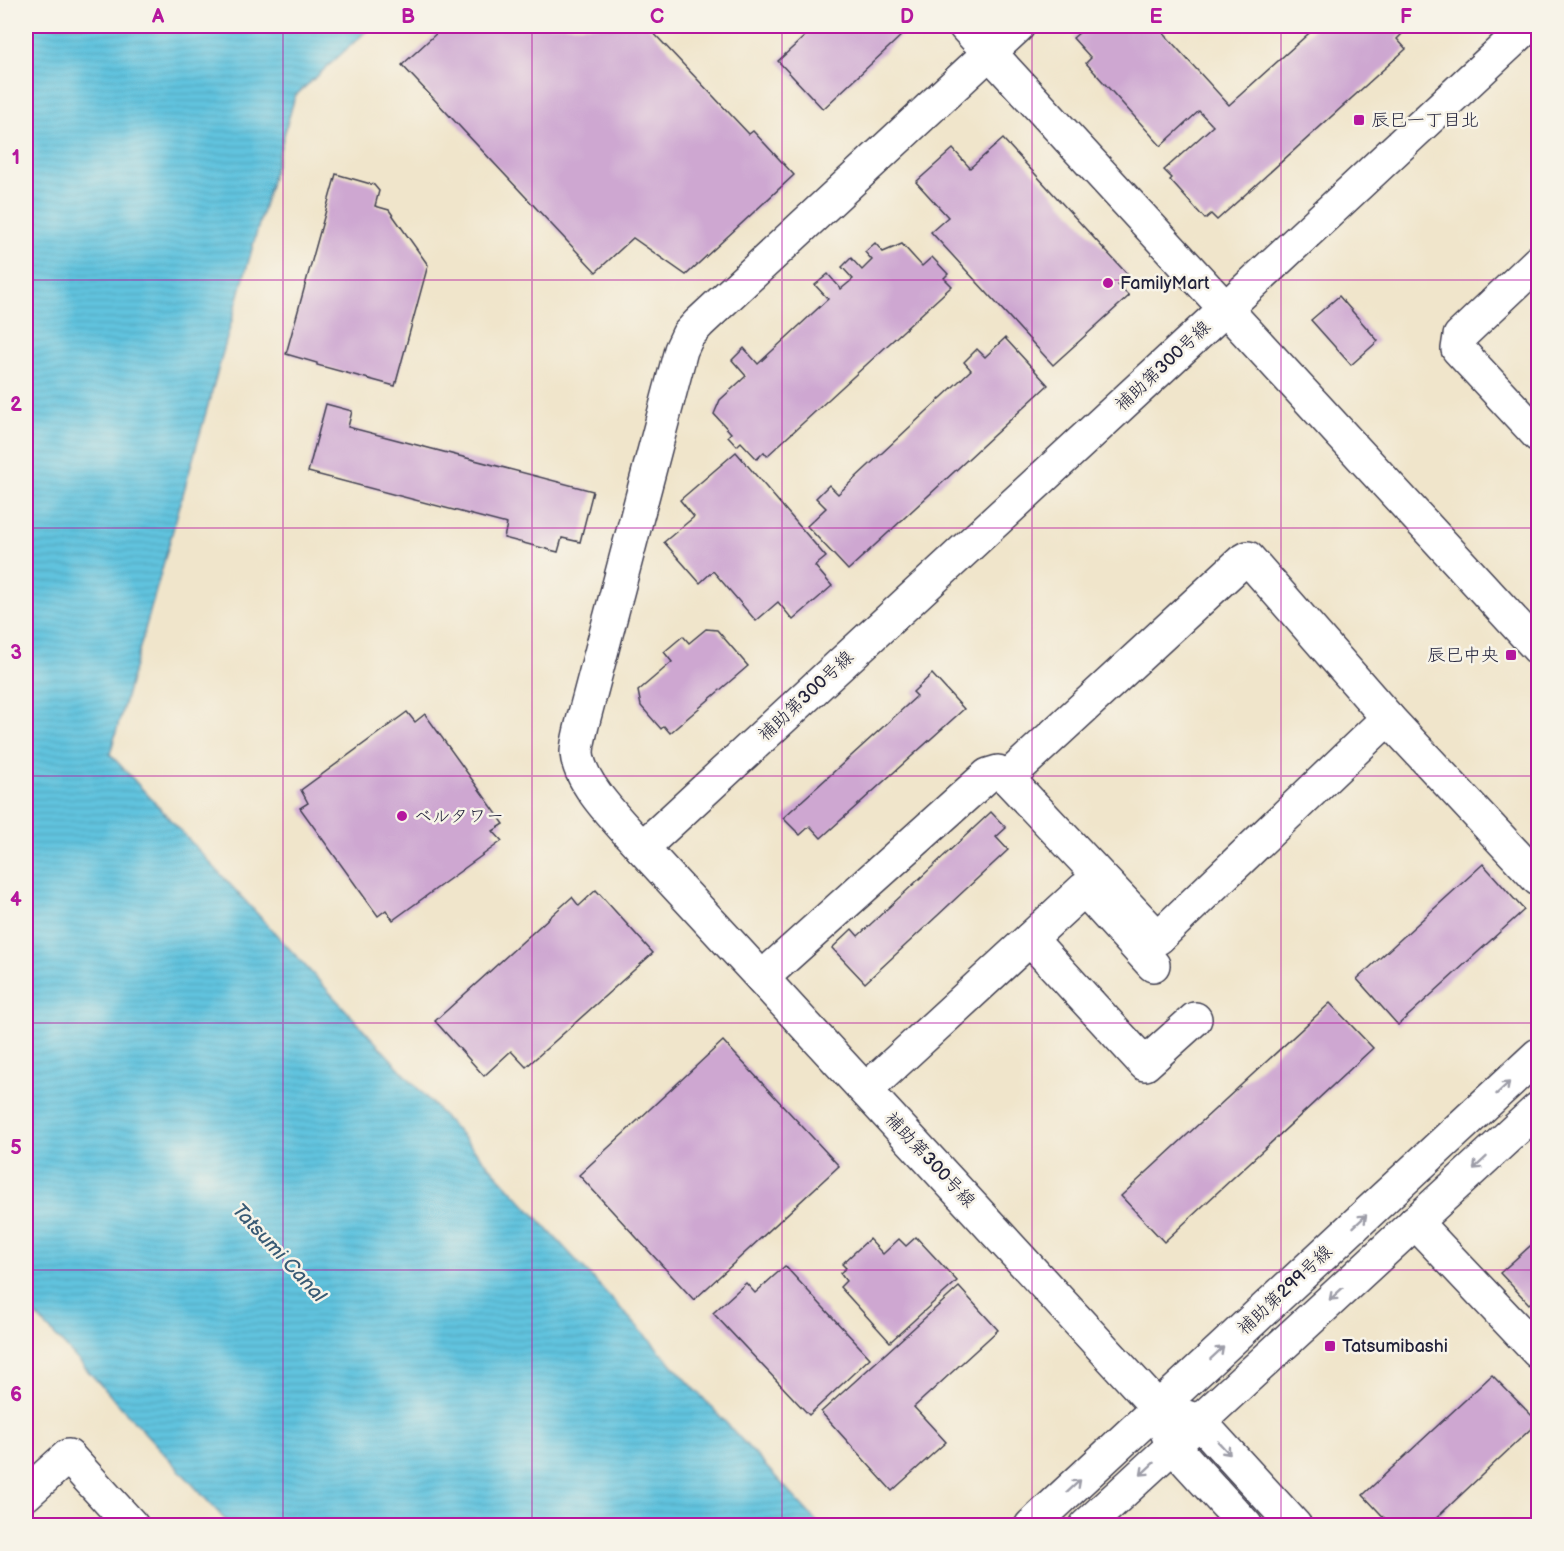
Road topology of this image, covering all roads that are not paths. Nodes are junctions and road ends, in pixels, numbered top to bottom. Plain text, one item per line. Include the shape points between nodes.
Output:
1 (965, 26) edge
2 (1018, 26) edge
3 (1528, 26) edge
4 (989, 52) junction
5 (1539, 262) edge
6 (1225, 309) junction
7 (1539, 435) edge
8 (1539, 648) edge
9 (1388, 718) junction
10 (1007, 778) junction
11 (642, 848) junction
12 (1539, 879) edge
13 (1030, 939) junction
14 (1153, 964) dead end
15 (762, 978) junction
16 (1195, 1019) dead end
17 (1539, 1055) edge
18 (866, 1090) junction
19 (1539, 1109) edge
20 (1415, 1222) junction
21 (1536, 1343) edge
22 (1158, 1408) junction
23 (1199, 1421) junction
24 (1172, 1445) junction
25 (26, 1494) edge
26 (132, 1526) edge
27 (1031, 1526) edge
28 (1086, 1526) edge
29 (1246, 1526) edge
30 (1295, 1526) edge

1 - 4 street
2 - 4 street
3 - 6 street, 補助第300号線
4 - 6 street
4 - 11 street via 699,323 681,350 577,754 600,800
5 - 7 street via 1460,336 1458,349
6 - 8 street
6 - 11 street, 補助第300号線
9 - 10 street via 1158,938
9 - 10 street via 1248,558
9 - 12 street
10 - 15 street via 998,772 988,775
11 - 15 street, 補助第300号線
13 - 14 street via 1084,889
13 - 16 street via 1145,1064
13 - 18 street
15 - 18 street, 補助第300号線
22 -> 17 street, 補助第299号線
18 - 22 street, 補助第300号線
19 -> 20 street, 補助第299号線
20 - 21 street
20 -> 23 street, 補助第299号線
22 - 23 street
22 - 24 street
27 -> 22 street, 補助第299号線
23 - 24 street, 補助第299号線
23 -> 30 street
24 -> 28 street, 補助第299号線
24 - 29 street
25 - 26 street via 68,1456

